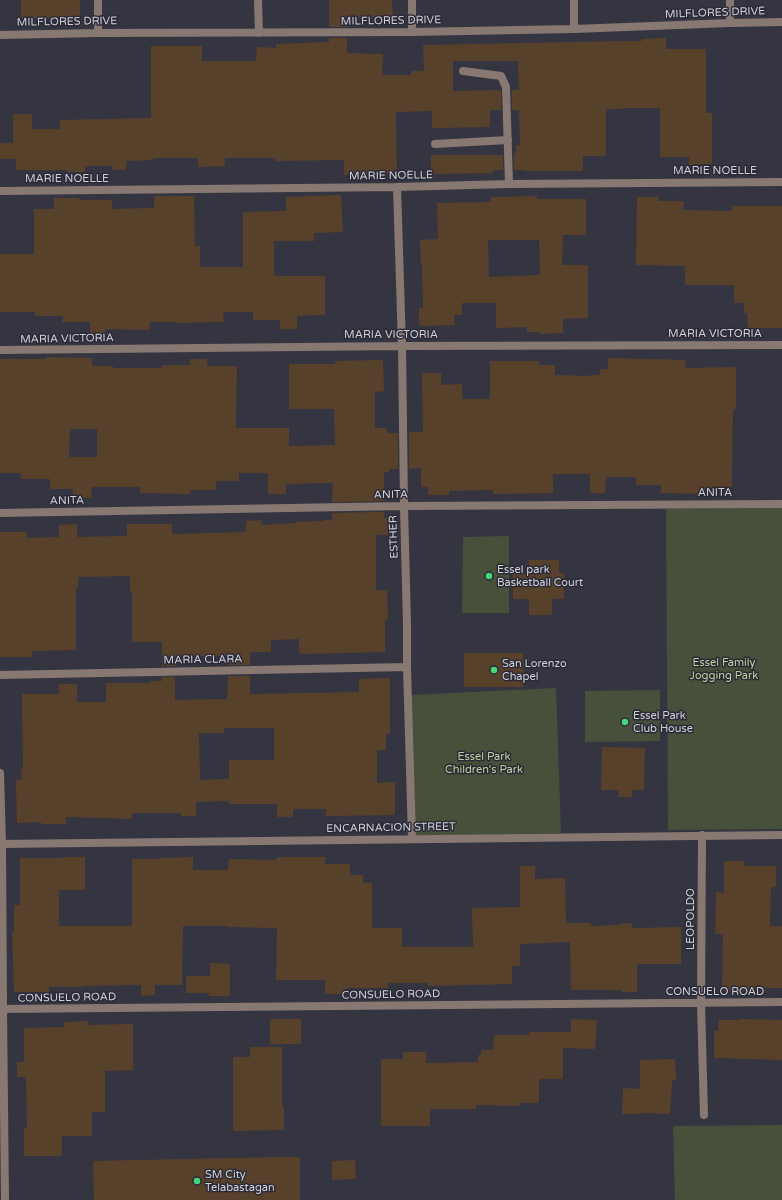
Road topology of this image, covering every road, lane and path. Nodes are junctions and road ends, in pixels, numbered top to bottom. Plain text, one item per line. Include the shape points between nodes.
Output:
1 (98, 0) edge
2 (258, 0) edge
3 (412, 0) edge
4 (574, 0) edge
5 (730, 0) edge
6 (782, 22) edge
7 (730, 23) junction
8 (574, 29) junction
9 (412, 32) junction
10 (98, 33) junction
11 (259, 33) junction
12 (0, 34) edge
13 (463, 71) dead end
14 (508, 140) junction
15 (435, 144) dead end
16 (782, 182) edge
17 (509, 184) junction
18 (397, 187) junction
19 (0, 191) edge
20 (782, 345) edge
21 (402, 346) junction
22 (0, 350) edge
23 (782, 504) edge
24 (404, 506) junction
25 (0, 513) edge
26 (407, 667) junction
27 (0, 675) edge
28 (0, 773) edge
29 (702, 835) junction
30 (782, 835) edge
31 (412, 839) junction
32 (1, 844) edge
33 (782, 1002) edge
34 (702, 1003) junction
35 (1, 1009) edge
36 (704, 1115) dead end
37 (2, 1169) edge
38 (5, 1200) edge

1 - 10 street
2 - 11 street
3 - 9 street
4 - 8 street
5 - 7 street
6 - 7 street, MILFLORES DRIVE
7 - 8 street, MILFLORES DRIVE
8 - 9 street, MILFLORES DRIVE
9 - 11 street, MILFLORES DRIVE
10 - 11 street, MILFLORES DRIVE
10 - 12 street, MILFLORES DRIVE
13 - 14 street via 501,76 506,87
14 - 15 street
14 - 17 street
16 - 17 street, MARIE NOELLE
17 - 18 street, MARIE NOELLE
18 - 19 street, MARIE NOELLE
18 - 21 street, ESTHER
20 - 21 street, MARIA VICTORIA
21 - 22 street, MARIA VICTORIA
21 - 24 street, ESTHER
23 - 24 street, ANITA
24 - 25 street, ANITA
24 - 26 street, ESTHER
26 - 27 street, MARIA CLARA
26 - 31 street, ESTHER
28 - 32 street
29 - 30 street, ENCARNACION STREET
29 - 31 street, ENCARNACION STREET
29 - 34 street, LEOPOLDO
31 - 32 street, ENCARNACION STREET
32 - 35 street
33 - 34 street, CONSUELO ROAD
34 - 35 street, CONSUELO ROAD
34 - 36 street, LEOPOLDO
35 - 37 street
37 - 38 street

